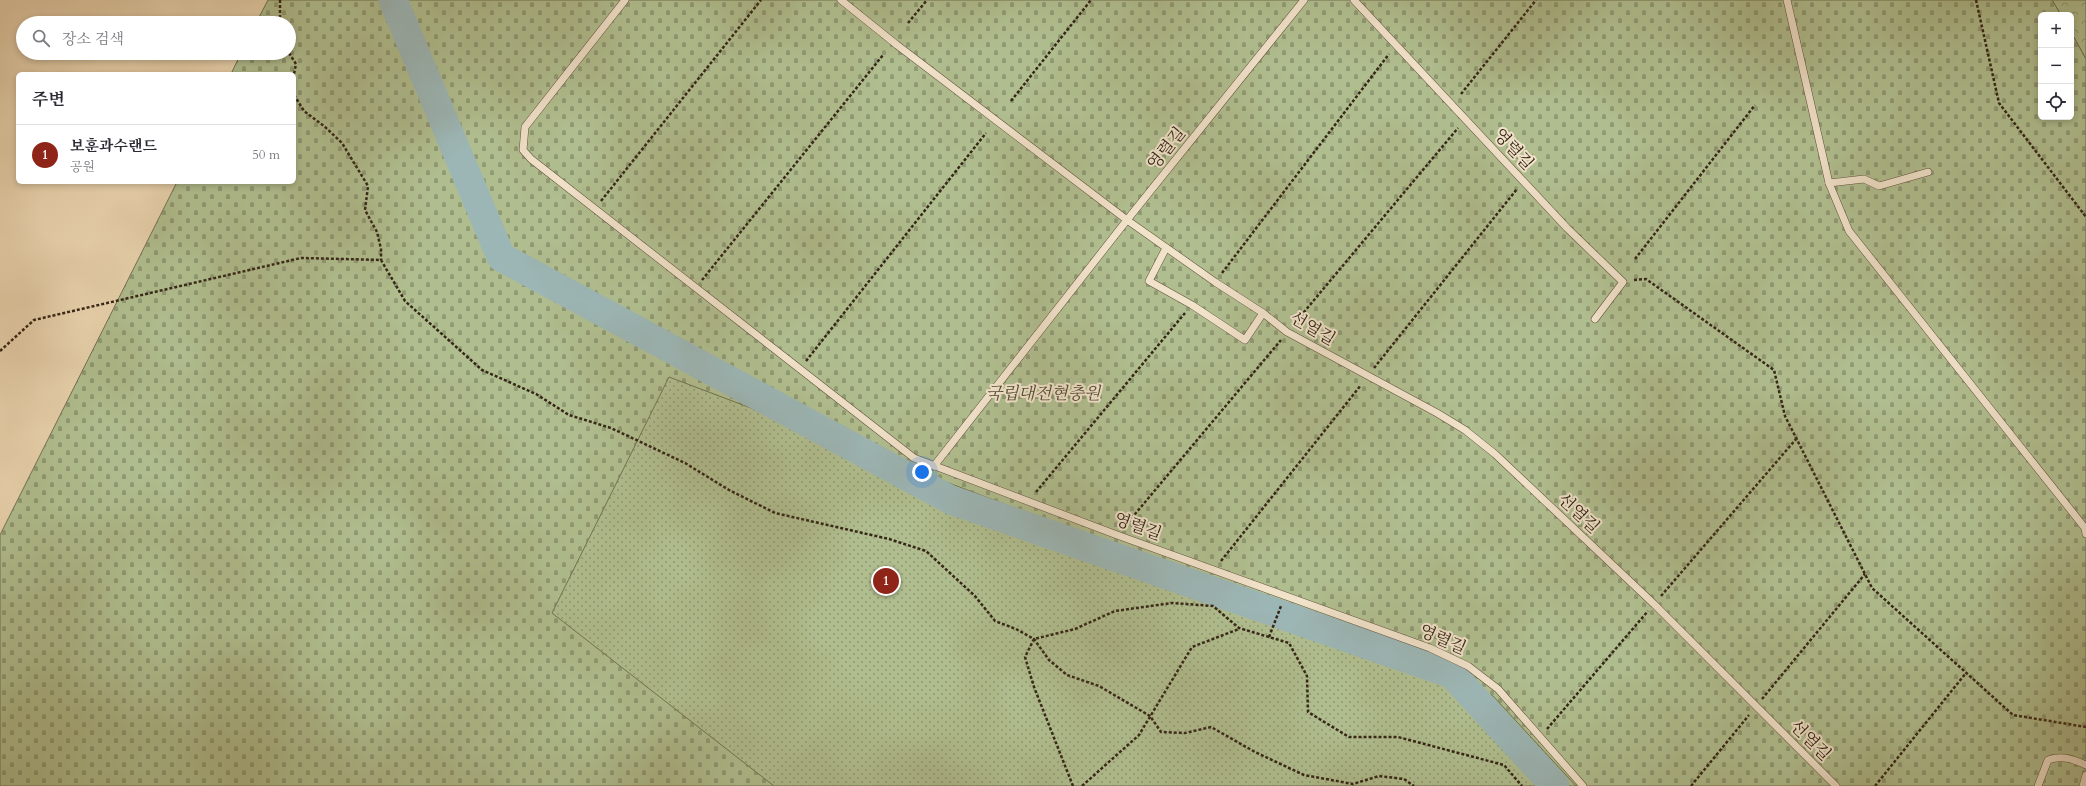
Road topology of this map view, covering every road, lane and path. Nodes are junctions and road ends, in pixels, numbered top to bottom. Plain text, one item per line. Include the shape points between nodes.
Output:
1 (280, 0) edge
2 (625, 0) edge
3 (761, 0) edge
4 (841, 0) edge
5 (927, 0) edge
6 (1091, 0) edge
7 (1304, 0) edge
8 (1354, 0) edge
9 (1536, 0) edge
10 (1787, 0) edge
11 (1976, 0) edge
12 (280, 16) edge
13 (908, 23) dead end
14 (1397, 45) junction
15 (883, 55) dead end
16 (293, 60) edge
17 (294, 72) edge
18 (1461, 94) dead end
19 (296, 98) edge
20 (1011, 101) dead end
21 (1755, 105) dead end
22 (986, 133) dead end
23 (1928, 172) dead end
24 (1829, 183) junction
25 (595, 210) junction
26 (2086, 217) edge
27 (1127, 220) junction
28 (1166, 248) junction
29 (1635, 259) dead end
30 (381, 260) junction
31 (1215, 282) junction
32 (1623, 282) junction
33 (695, 288) junction
34 (1192, 305) junction
35 (1263, 312) junction
36 (1595, 319) dead end
37 (0, 351) edge
38 (799, 369) junction
39 (1797, 438) junction
40 (934, 466) junction
41 (1029, 502) junction
42 (2086, 534) edge
43 (1865, 574) junction
44 (1654, 604) junction
45 (1281, 607) dead end
46 (1239, 628) junction
47 (1269, 637) junction
48 (1034, 639) junction
49 (1966, 673) junction
50 (1756, 706) junction
51 (1150, 716) junction
52 (2086, 727) edge
53 (1540, 737) junction
54 (2086, 765) edge
55 (2086, 775) edge
56 (1073, 786) edge
57 (1082, 786) edge
58 (1414, 786) edge
59 (1522, 786) edge
60 (1583, 786) edge
61 (1691, 786) edge
62 (1836, 786) edge
63 (1875, 786) edge
64 (2038, 786) edge
65 (2082, 786) edge

1 - 12 path
2 - 25 lane via 525,127 523,137 523,150 531,159
3 - 25 path
4 - 27 lane via 896,45
5 - 13 path
6 - 20 path
7 - 27 lane, 영렬길
8 - 14 lane, 영렬길
9 - 18 path
10 - 24 lane
11 - 26 path via 1998,103
14 - 31 path
14 - 32 lane, 영렬길 via 1567,228
15 - 33 path
16 - 17 path via 296,64
19 - 30 path via 304,111 342,143 368,186 365,210 377,232
21 - 29 path
22 - 38 path
23 - 24 lane via 1878,186 1864,179
24 - 42 lane via 1850,231 2085,528
25 - 33 lane
27 - 28 lane
27 - 40 lane, 영렬길
28 - 31 lane
28 - 34 lane via 1149,281
30 - 37 path via 300,258 87,307 34,320
30 - 48 path via 405,301 482,370 536,394 569,415 611,428 685,463 729,490 775,513 889,539 926,551 975,596 995,621
31 - 35 lane
32 - 36 lane
32 - 39 path via 1646,279 1774,370 1786,416
33 - 38 lane
34 - 35 lane via 1245,340
34 - 41 path
35 - 44 lane, 선열길 via 1287,332 1465,430 1495,454
38 - 40 lane via 914,458
39 - 43 path
39 - 44 path
40 - 41 lane, 영렬길
41 - 53 lane, 영렬길 via 1430,648 1468,666 1498,689
43 - 49 path via 1872,588
43 - 50 path
44 - 50 lane, 선열길
44 - 53 path
45 - 47 path
46 - 47 path
46 - 48 path via 1212,606 1172,603 1114,611 1075,629
46 - 51 path via 1192,647
47 - 59 path via 1289,643 1307,676 1308,712 1349,737 1398,737 1504,765
48 - 51 path via 1049,660 1067,675 1099,686
48 - 56 path via 1025,658
49 - 52 path via 2012,715
49 - 63 path
50 - 61 path
50 - 62 lane, 선열길
51 - 57 path via 1139,735
51 - 58 path via 1161,732 1185,733 1211,727 1255,752 1304,775 1353,784 1379,776 1404,780
53 - 60 lane, 영렬길
54 - 64 lane via 2072,759 2057,757 2048,760
55 - 65 lane

